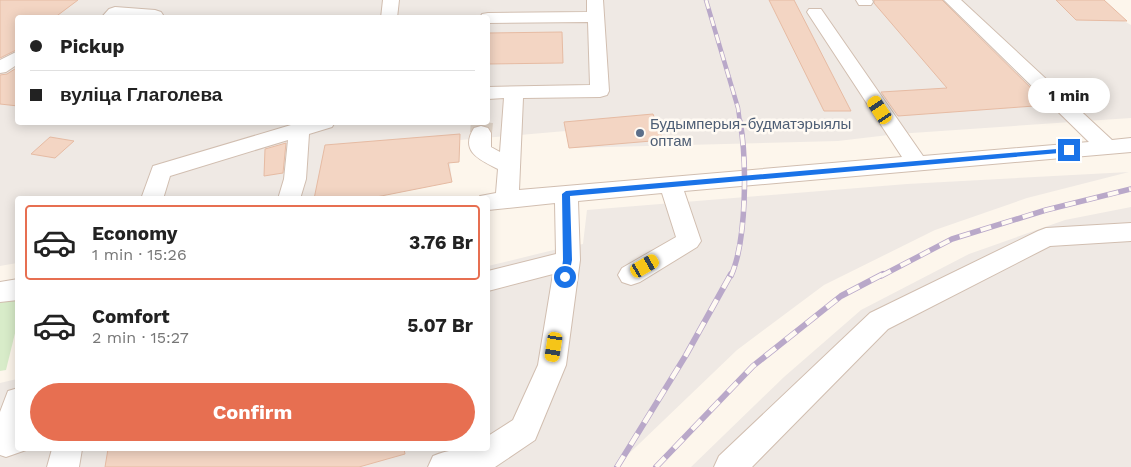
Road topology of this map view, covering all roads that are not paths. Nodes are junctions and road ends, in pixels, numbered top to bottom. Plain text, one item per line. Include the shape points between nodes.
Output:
1 (131, 0) edge
2 (391, 0) edge
3 (952, 0) edge
4 (595, 8) edge
5 (815, 12) dead end
6 (112, 15) edge
7 (389, 15) edge
8 (490, 18) edge
9 (15, 58) edge
10 (0, 68) edge
11 (514, 92) junction
12 (490, 93) edge
13 (316, 125) edge
14 (300, 130) junction
15 (481, 133) tunnel mouth
16 (1131, 145) edge
17 (1107, 147) junction
18 (917, 164) junction
19 (510, 166) junction
20 (671, 185) junction
21 (566, 194) junction
22 (153, 196) edge
23 (290, 196) edge
24 (497, 200) edge
25 (1131, 232) edge
26 (568, 260) junction
27 (631, 275) dead end
28 (490, 280) edge
29 (15, 290) edge
30 (0, 292) edge
31 (15, 413) edge
32 (8, 441) edge
33 (67, 451) edge
34 (63, 467) edge
35 (444, 467) edge
36 (730, 467) edge

1 - 6 street
2 - 7 street
3 - 17 street
4 - 8 street
4 - 11 street via 600,91
5 - 18 street
9 - 10 street
11 - 12 street
11 - 19 street
13 - 14 street
14 - 22 street via 162,171
14 - 23 street
15 - 19 street via 481,151
16 - 17 street
17 - 18 street
18 - 20 street
19 - 24 street
20 - 21 street
20 - 27 street via 689,241
21 - 24 street
21 - 26 street
25 - 36 street via 1046,237 879,321
26 - 28 street
26 - 35 street via 552,365 524,430 483,457
29 - 30 street
31 - 32 street
33 - 34 street

